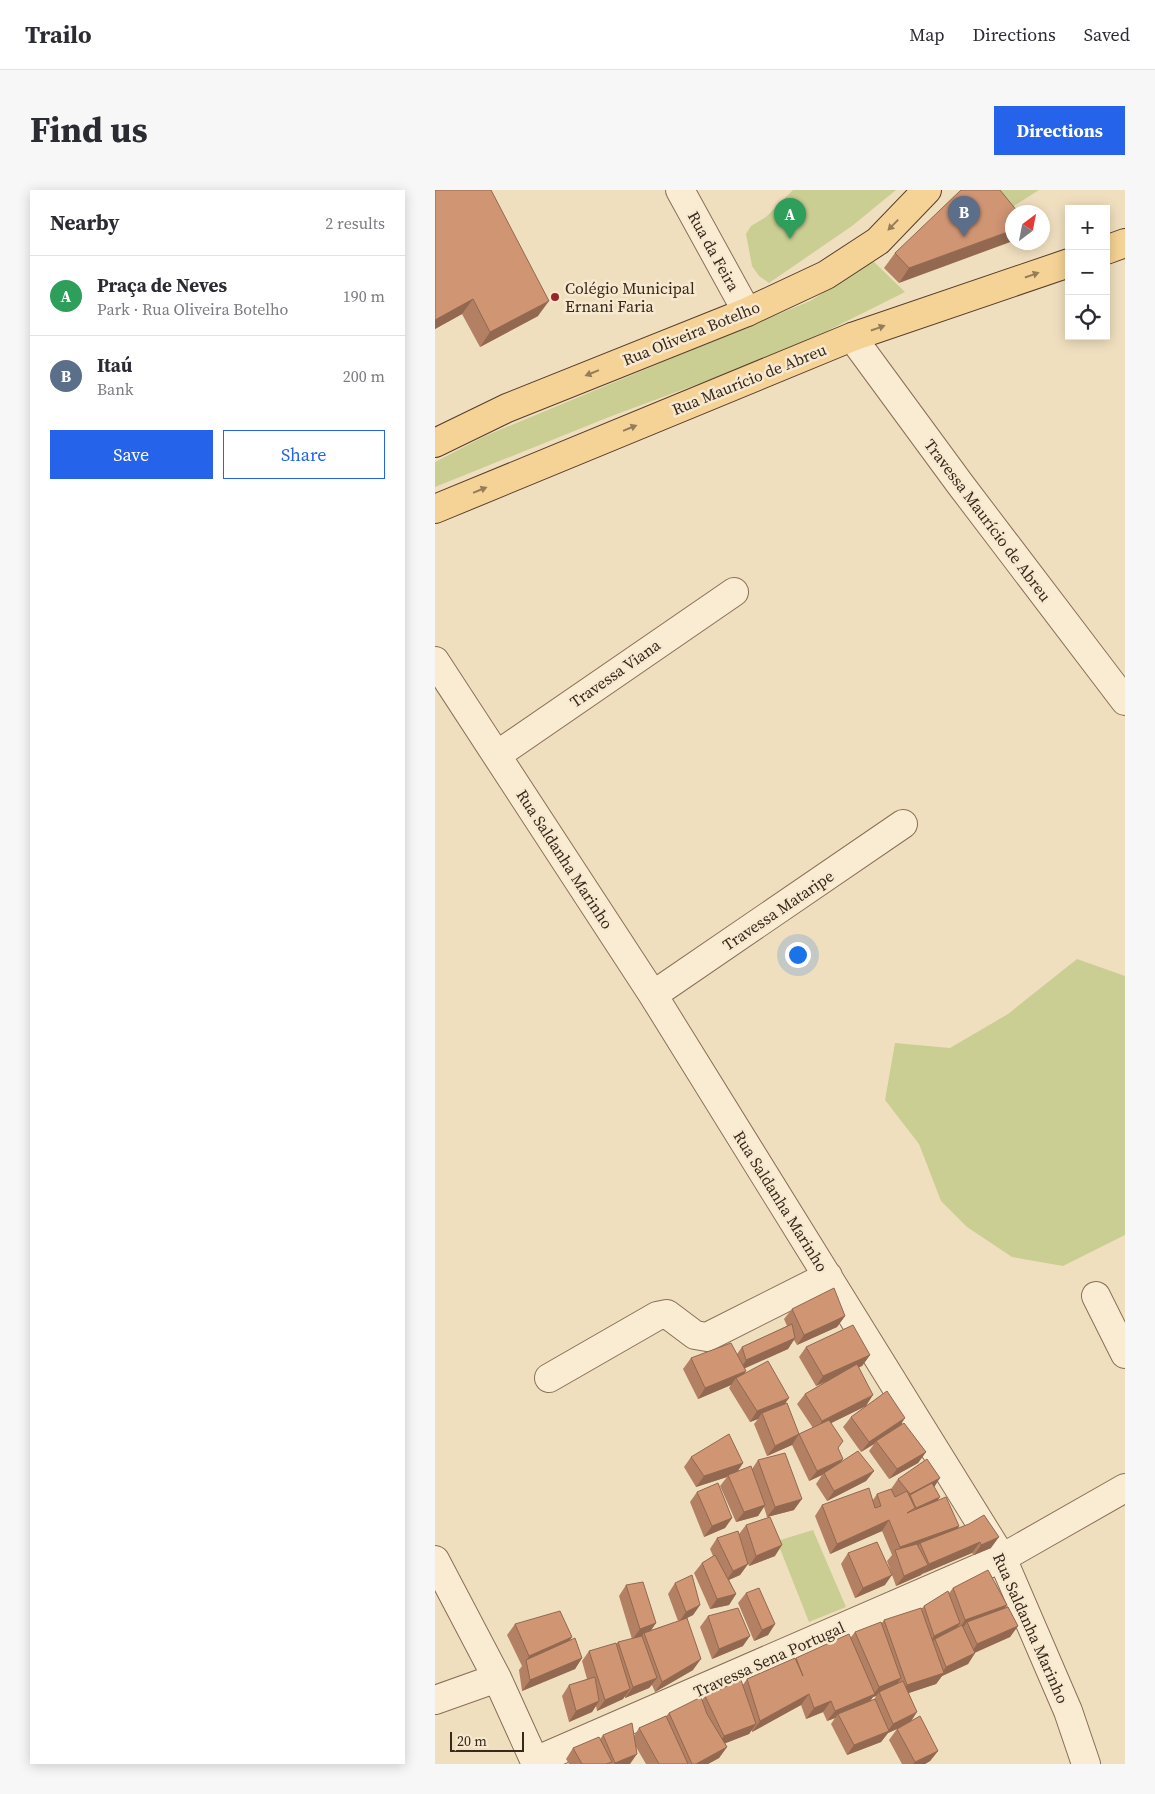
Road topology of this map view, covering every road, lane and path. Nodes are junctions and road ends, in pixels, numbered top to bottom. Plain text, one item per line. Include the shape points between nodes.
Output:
1 (680, 190) edge
2 (927, 190) edge
3 (1125, 243) edge
4 (1110, 249) edge
5 (1065, 264) edge
6 (747, 312) junction
7 (852, 337) junction
8 (435, 443) edge
9 (435, 509) edge
10 (734, 592) dead end
11 (435, 661) edge
12 (1125, 701) edge
13 (497, 755) junction
14 (903, 824) dead end
15 (653, 995) junction
16 (828, 1276) junction
17 (1097, 1296) dead end
18 (1125, 1354) edge
19 (549, 1378) dead end
20 (1125, 1488) edge
21 (1002, 1558) junction
22 (435, 1560) edge
23 (497, 1678) junction
24 (435, 1700) edge
25 (536, 1763) edge
26 (1086, 1764) edge

1 - 6 street, Rua da Feira
2 -> 6 main road, Rua Oliveira Botelho via 878,240 825,275
3 - 4 main road
7 -> 5 main road, Rua Maurício de Abreu
6 -> 8 main road, Rua Oliveira Botelho via 507,408
9 -> 7 main road, Rua Maurício de Abreu
7 - 12 street, Travessa Maurício de Abreu
10 - 13 street, Travessa Viana
11 - 13 street, Rua Saldanha Marinho
13 - 15 street, Rua Saldanha Marinho
14 - 15 street, Travessa Mataripe
15 - 16 street, Rua Saldanha Marinho
16 - 19 street via 707,1337 695,1335 667,1314 657,1316
16 - 21 street, Rua Saldanha Marinho
17 - 18 street
20 - 21 street, Travessa Sena Portugal
21 - 25 street, Travessa Sena Portugal
21 - 26 street, Rua Saldanha Marinho via 1068,1711
22 - 23 street
23 - 24 street
23 - 25 street

